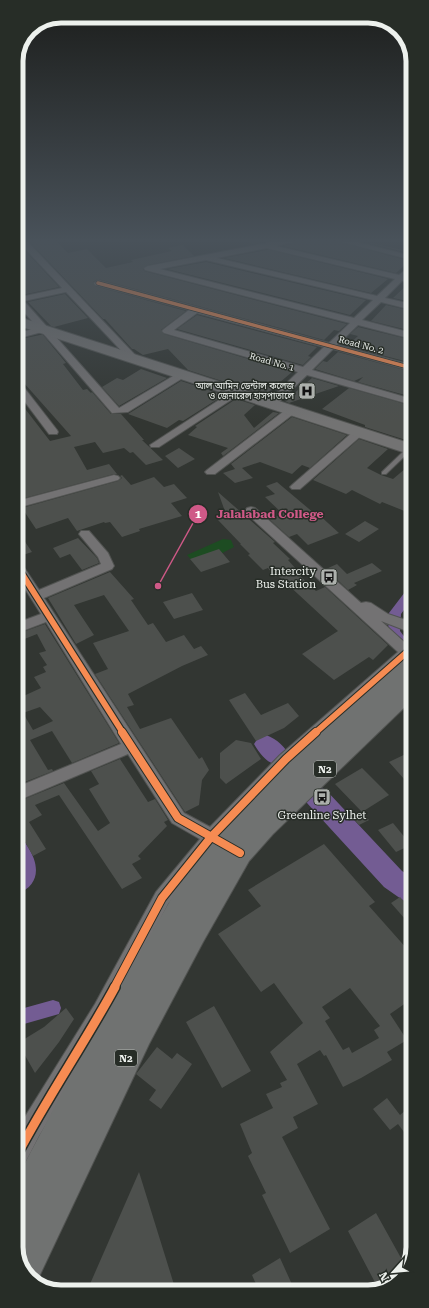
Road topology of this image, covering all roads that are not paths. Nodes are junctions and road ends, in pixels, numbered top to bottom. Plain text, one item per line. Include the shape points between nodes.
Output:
1 (78, 300) edge
2 (159, 300) edge
3 (273, 300) edge
4 (378, 300) edge
5 (383, 300) edge
6 (23, 306) edge
7 (406, 306) edge
8 (195, 310) junction
9 (355, 321) junction
10 (23, 322) edge
11 (44, 329) junction
12 (23, 334) edge
13 (406, 334) edge
14 (330, 346) junction
15 (133, 358) junction
16 (406, 366) edge
17 (305, 371) junction
18 (183, 374) junction
19 (23, 392) edge
20 (236, 392) junction
21 (406, 400) edge
22 (272, 404) junction
23 (292, 410) junction
24 (53, 432) dead end
25 (358, 433) junction
26 (155, 445) dead end
27 (406, 447) edge
28 (406, 453) edge
29 (211, 472) dead end
30 (384, 473) dead end
31 (114, 478) dead end
32 (296, 487) dead end
33 (23, 503) edge
34 (251, 511) dead end
35 (85, 534) dead end
36 (301, 557) junction
37 (23, 575) edge
38 (37, 596) junction
39 (49, 616) junction
40 (406, 625) edge
41 (23, 626) edge
42 (406, 654) edge
43 (406, 662) edge
44 (406, 693) edge
45 (130, 746) junction
46 (23, 791) edge
47 (224, 844) junction
48 (23, 1143) edge
49 (23, 1203) edge
50 (27, 1263) edge

1 - 15 street
2 - 8 street, Road No. 2
3 - 9 street
4 - 9 street
5 - 7 street
6 - 11 street
8 - 14 street, Road No. 2
8 - 17 street, Road No. 1 via 167,331
9 - 13 street
9 - 14 street
10 - 11 main road
11 - 12 street
11 - 15 main road
11 - 18 street via 116,411 124,410
14 - 16 street, Road No. 2
14 - 17 street
15 - 18 main road
17 - 21 street, Road No. 1
17 - 22 street
18 - 20 main road
19 - 24 street
20 - 22 main road
20 - 26 street
22 - 23 main road
23 - 25 main road
23 - 29 street
25 - 27 main road
25 - 32 street
28 - 30 lane
31 - 33 street
34 - 36 street
35 - 38 street via 104,556 108,566
36 - 40 street via 311,562 340,589 383,617
36 - 42 street
37 - 38 street
38 - 39 street
39 - 41 street
39 - 45 street
43 - 47 highway, N2 via 357,714
44 - 47 highway, N2 via 264,826
45 - 46 street
45 - 47 street via 178,818
47 - 48 street via 162,898 102,1011
47 - 49 highway, N2 via 202,871 108,1038
47 - 50 highway, N2 via 193,933 138,1033

